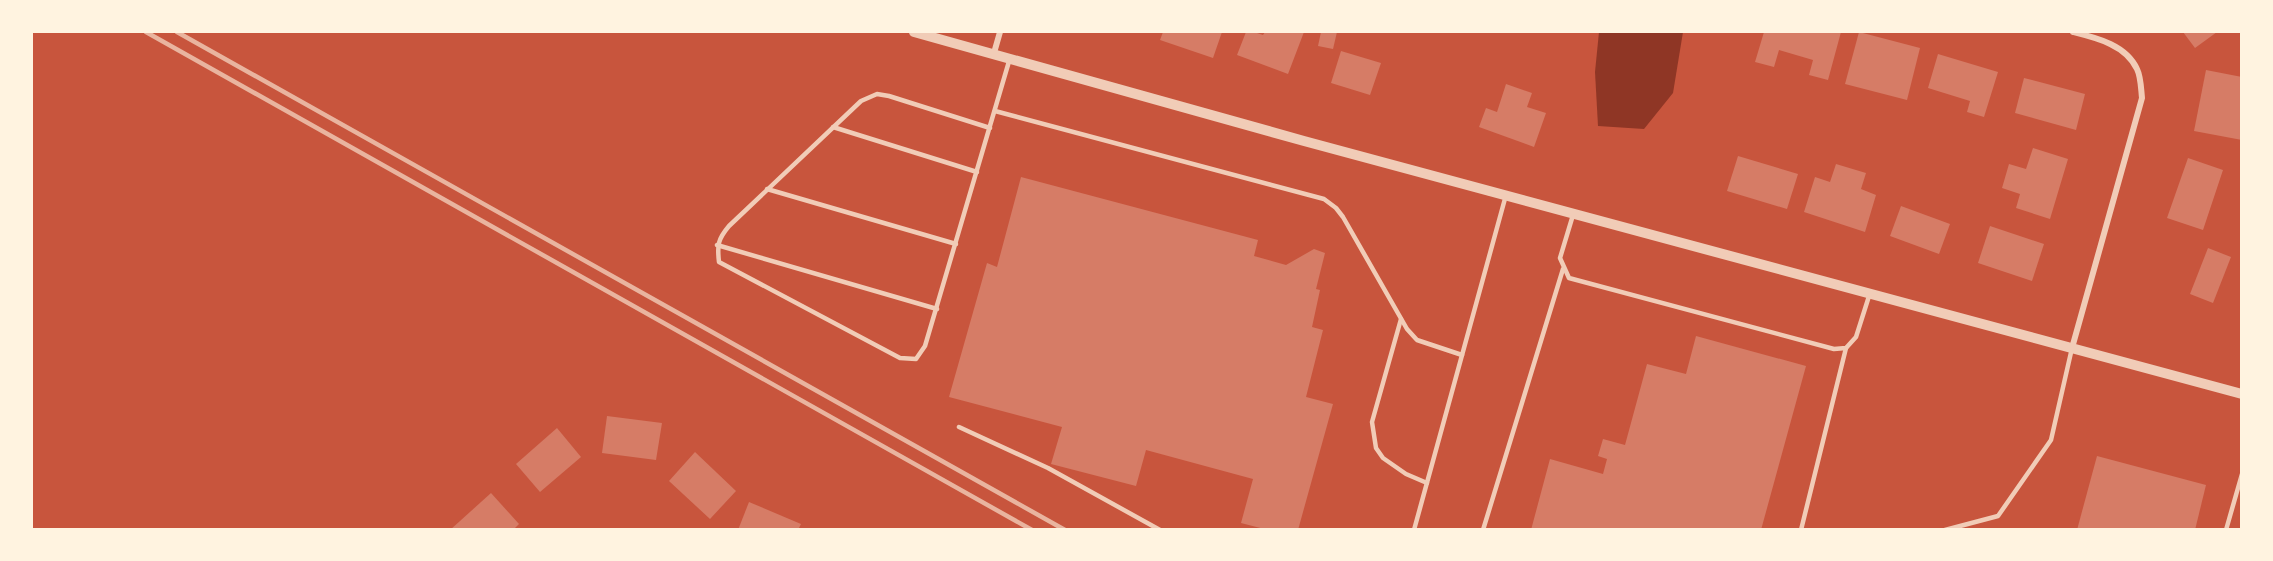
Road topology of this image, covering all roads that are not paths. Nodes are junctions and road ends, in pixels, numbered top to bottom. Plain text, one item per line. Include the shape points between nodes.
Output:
1 (914, 32) edge
2 (1000, 32) edge
3 (2073, 32) edge
4 (994, 53) junction
5 (1010, 58) junction
6 (995, 111) junction
7 (833, 127) junction
8 (990, 128) junction
9 (977, 172) junction
10 (767, 189) junction
11 (1506, 195) junction
12 (1573, 213) junction
13 (956, 244) junction
14 (717, 245) junction
15 (1563, 269) junction
16 (1870, 293) junction
17 (937, 309) junction
18 (1401, 320) junction
19 (1846, 348) junction
20 (2073, 348) junction
21 (1462, 355) junction
22 (2241, 394) edge
23 (958, 427) dead end
24 (2241, 474) edge
25 (1427, 483) junction
26 (1160, 530) edge
27 (1414, 530) edge
28 (1483, 530) edge
29 (1801, 530) edge
30 (1945, 530) edge
31 (2226, 530) edge

1 - 4 street
2 - 4 street
3 - 20 street via 2113,45 2128,56 2138,71 2142,98
4 - 5 street
5 - 6 lane
5 - 11 street
6 - 8 lane
6 - 18 lane via 1324,200 1343,217
7 - 8 lane via 861,101 877,94
7 - 9 lane
7 - 10 lane
8 - 9 lane
9 - 13 lane
10 - 13 lane
10 - 14 lane via 729,226
11 - 12 street
11 - 21 lane
12 - 15 lane via 1560,258
12 - 16 street
13 - 17 lane
14 - 17 lane
14 - 17 lane via 719,261 900,358 916,359 926,346
15 - 19 lane via 1569,278 1834,349
15 - 28 lane
16 - 19 lane via 1856,337
16 - 20 street
18 - 21 lane via 1417,340
18 - 25 lane via 1372,422 1376,448 1406,474
19 - 29 lane
20 - 22 street
20 - 30 lane via 2051,440 2005,507 1998,516
21 - 25 lane
23 - 26 lane via 1048,468
24 - 31 lane
25 - 27 lane

